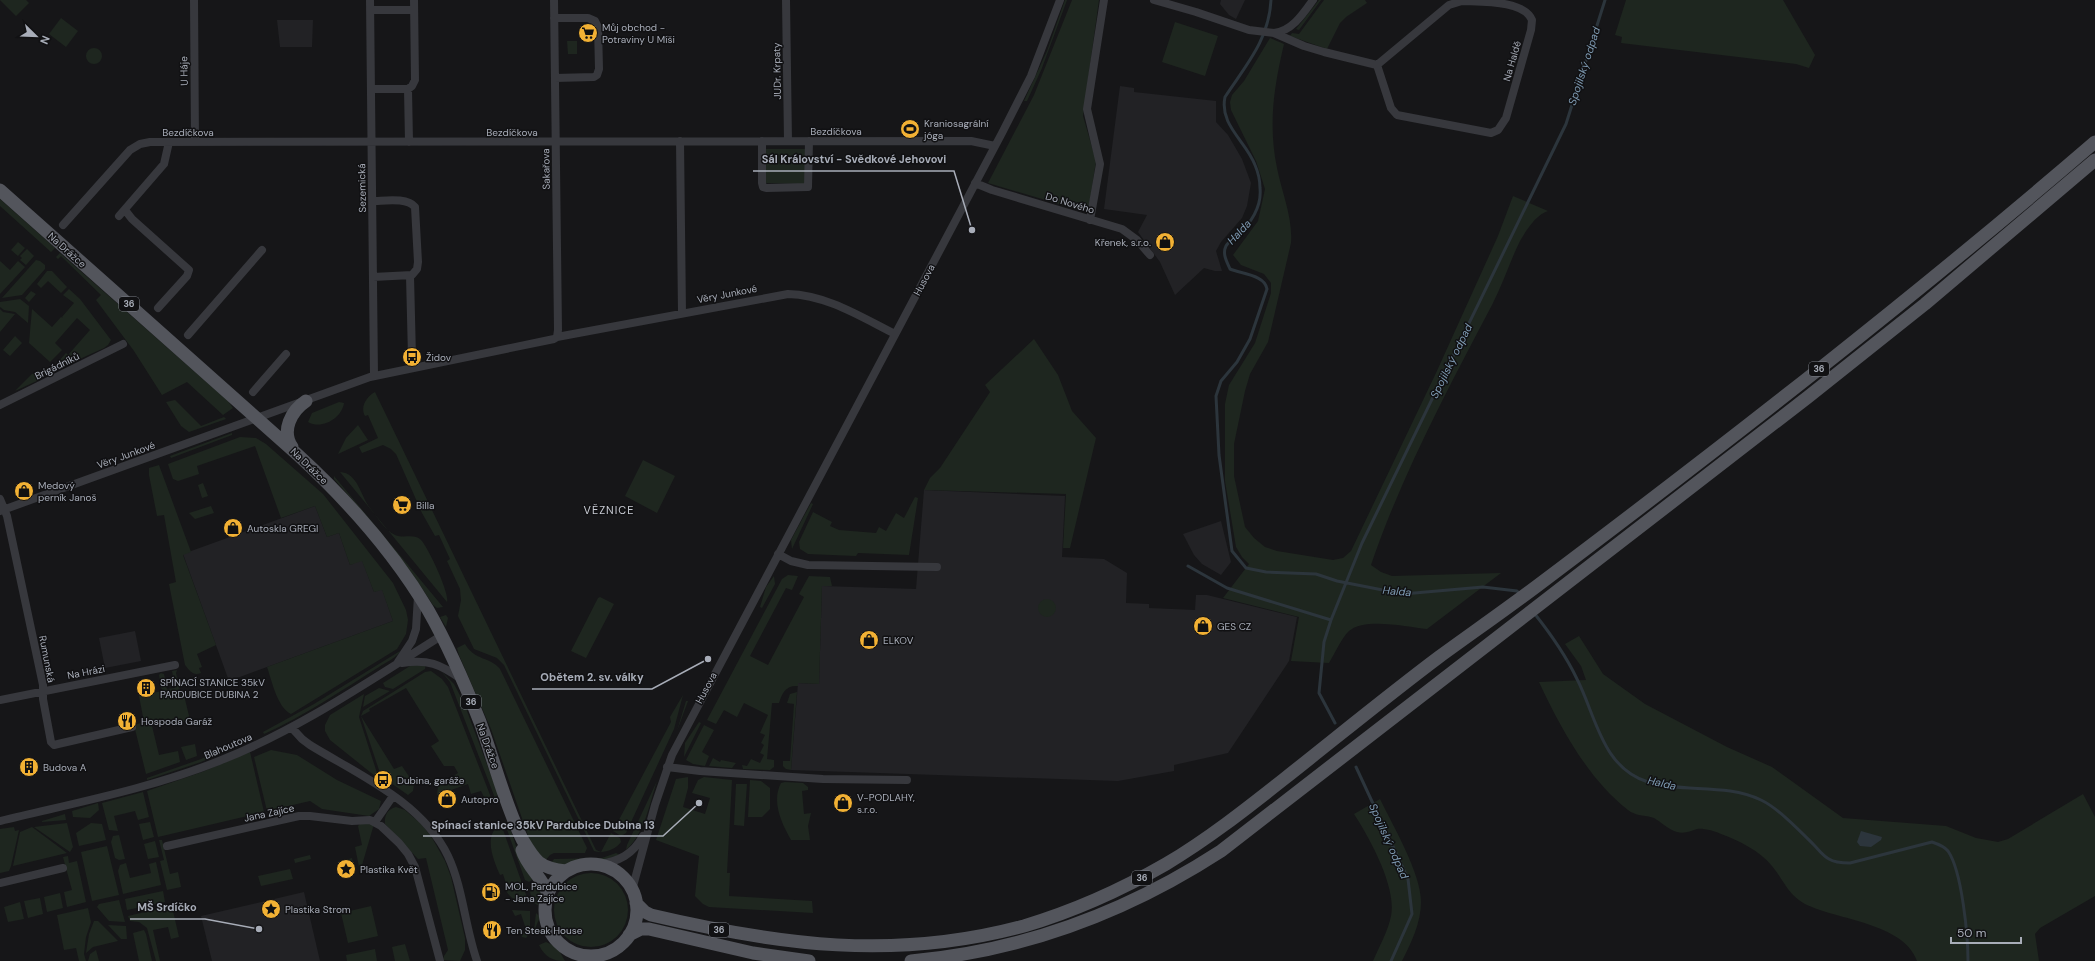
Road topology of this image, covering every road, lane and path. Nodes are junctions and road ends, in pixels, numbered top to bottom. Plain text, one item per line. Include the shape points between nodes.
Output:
1 (194, 0) edge
2 (370, 0) edge
3 (414, 0) edge
4 (554, 0) edge
5 (786, 0) edge
6 (1060, 0) edge
7 (1104, 0) edge
8 (1154, 0) edge
9 (1313, 0) edge
10 (370, 10) junction
11 (414, 10) junction
12 (554, 18) junction
13 (1274, 33) junction
14 (1377, 65) junction
15 (555, 78) junction
16 (371, 89) junction
17 (408, 89) junction
18 (680, 141) junction
19 (762, 141) junction
20 (788, 141) junction
21 (809, 141) junction
22 (169, 142) junction
23 (195, 142) junction
24 (372, 142) junction
25 (409, 142) junction
26 (556, 142) junction
27 (2095, 142) edge
28 (995, 146) junction
29 (2095, 160) edge
30 (976, 183) junction
31 (0, 190) edge
32 (372, 201) junction
33 (125, 210) junction
34 (119, 216) dead end
35 (1090, 220) junction
36 (64, 225) dead end
37 (262, 250) dead end
38 (1150, 255) dead end
39 (410, 276) junction
40 (373, 277) junction
41 (158, 308) dead end
42 (682, 313) junction
43 (895, 334) junction
44 (188, 335) dead end
45 (557, 337) junction
46 (124, 344) dead end
47 (286, 354) dead end
48 (412, 357) dead end
49 (374, 376) junction
50 (253, 392) dead end
51 (306, 401) junction
52 (0, 405) edge
53 (258, 418) junction
54 (298, 455) junction
55 (0, 499) edge
56 (2, 510) edge
57 (778, 554) junction
58 (937, 567) dead end
59 (418, 596) junction
60 (441, 636) junction
61 (397, 664) junction
62 (175, 665) dead end
63 (462, 680) junction
64 (43, 691) junction
65 (0, 700) edge
66 (132, 727) dead end
67 (292, 728) junction
68 (667, 766) junction
69 (907, 780) dead end
70 (393, 796) junction
71 (655, 805) junction
72 (514, 819) junction
73 (0, 821) edge
74 (376, 822) junction
75 (167, 846) dead end
76 (598, 864) junction
77 (63, 868) dead end
78 (566, 871) junction
79 (0, 883) edge
80 (632, 890) junction
81 (548, 894) junction
82 (636, 903) junction
83 (629, 935) junction
84 (563, 946) junction
85 (595, 958) edge
86 (440, 961) edge
87 (477, 961) edge
88 (568, 961) edge
89 (809, 961) edge
90 (911, 961) edge

1 - 23 street, U Háje
2 - 10 street, Sezemická
3 - 11 street
4 - 12 street, Sakařova
5 - 20 street, JUDr. Krpaty
6 - 28 street, Husova via 1031,76
7 - 35 street via 1087,109 1100,164
8 - 13 street via 1255,31
9 - 13 street via 1290,27 1280,33
10 - 11 street
10 - 16 street, Sezemická
11 - 17 street via 415,80
12 - 15 street, Sakařova
12 - 15 street via 588,18 595,21 598,27 599,69 594,77
13 - 14 street via 1304,46
14 - 14 street, Na Haldě via 1391,108 1397,115 1492,133 1498,130 1506,118 1532,20 1514,6 1455,2
15 - 26 street, Sakařova
16 - 17 street
16 - 24 street, Sezemická
17 - 25 street
18 - 19 street, Bezdíčkova
18 - 26 street, Bezdíčkova
18 - 42 street
19 - 20 street, Bezdíčkova
19 - 21 street via 762,184 767,188 808,187
20 - 21 street, Bezdíčkova
21 - 28 street, Bezdíčkova via 971,141
22 - 23 street, Bezdíčkova
22 - 33 street via 166,162
22 - 36 street, Bezdíčkova via 135,146
23 - 24 street, Bezdíčkova
24 - 25 street, Bezdíčkova
24 - 32 street, Sezemická
25 - 26 street, Bezdíčkova
26 - 45 street, Sakařova
27 - 82 main road, 36 via 1919,290 1740,432 1439,657 1242,812 1192,848 1122,888 1046,919 996,933 948,942 899,947 849,948 786,942 651,915
28 - 30 street, Husova
29 - 90 main road, 36 via 1925,304 1808,397 1216,855 1177,879 1124,906 1056,932 979,952
30 - 35 street, Do Nového
30 - 43 street, Husova
31 - 53 main road, Na Drážce / 36
32 - 39 street via 405,201 416,207 418,262 416,272
32 - 40 street, Sezemická
33 - 34 street
33 - 41 street via 189,270 187,276
35 - 38 street, Do Nového via 1127,232
37 - 44 street
39 - 40 street
39 - 48 street
40 - 49 street, Sezemická
42 - 43 street, Věry Junkové via 797,294 827,301
42 - 45 street, Věry Junkové
43 - 57 street, Husova
45 - 49 street, Věry Junkové
46 - 52 street, Brigádníků
47 - 50 street
49 - 51 street, Věry Junkové
51 - 53 street, Věry Junkové
51 - 54 main road via 294,411 288,428 289,443
53 - 54 main road, Na Drážce / 36
53 - 56 street, Věry Junkové
54 - 59 main road, Na Drážce / 36 via 331,486 376,538
55 - 56 street, Rumunská
56 - 64 street, Rumunská
57 - 58 street via 791,561 808,565
57 - 68 street, Husova
59 - 60 main road, Na Drážce / 36
59 - 61 street via 416,629 412,641
60 - 61 street, Blahoutova
60 - 63 main road, Na Drážce / 36
61 - 63 street via 429,662
61 - 67 street, Blahoutova
62 - 64 street, Na Hrázi
63 - 72 main road, Na Drážce / 36 via 480,722
64 - 65 street, Na Hrázi
64 - 66 street, Rumunská via 51,742 54,745
67 - 70 street via 302,740
67 - 73 street, Blahoutova via 177,777
68 - 69 street via 700,771 815,779
68 - 71 street, Husova
70 - 74 street
70 - 87 street via 426,823 448,856
71 - 76 street, Husova via 643,836 634,850 619,860
71 - 80 street, Husova
72 - 78 main road, Na Drážce / 36 via 522,838 537,861 545,867
72 - 81 main road, Na Drážce / 36 via 526,860 543,882
74 - 75 street, Jana Zajíce via 365,819 306,816
74 - 86 street via 394,838 413,861
76 - 78 main road, Husova / 36 via 581,865
76 - 80 main road, Husova / 36 via 619,873
77 - 79 street
78 - 81 main road, Husova / 36 via 555,881
80 - 82 main road, Husova / 36
81 - 84 main road, Husova / 36 via 545,908 547,923
82 - 83 main road, Husova / 36 via 635,923
83 - 85 main road, Husova / 36 via 615,949
83 - 89 main road, 36 via 637,930 649,929 753,954
84 - 85 main road, Husova / 36
84 - 88 main road, 36

